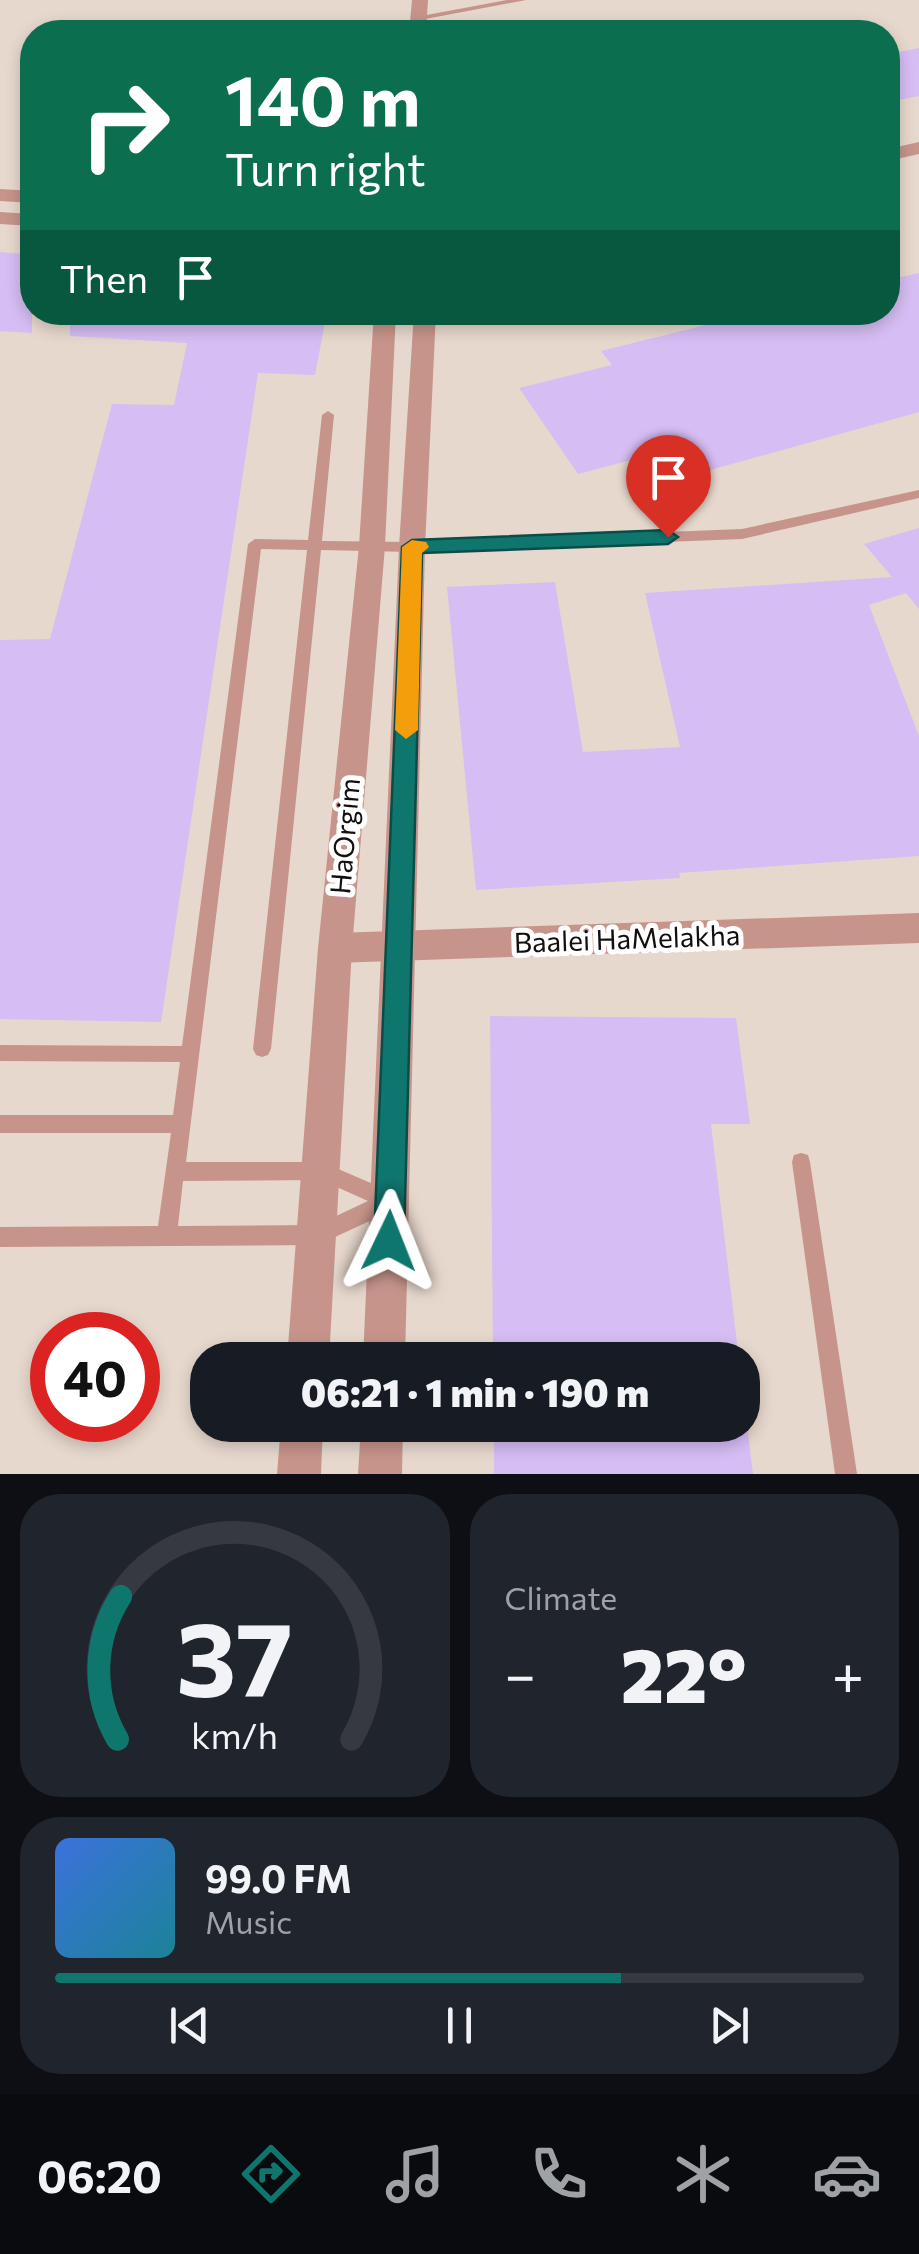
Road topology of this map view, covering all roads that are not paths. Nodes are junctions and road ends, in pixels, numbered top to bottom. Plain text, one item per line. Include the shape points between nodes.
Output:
1 (522, 0) edge
2 (420, 16) edge
3 (384, 325) edge
4 (424, 325) edge
5 (328, 416) dead end
6 (919, 494) edge
7 (315, 546) junction
8 (372, 546) junction
9 (412, 547) junction
10 (919, 928) edge
11 (335, 948) junction
12 (400, 948) junction
13 (262, 1050) dead end
14 (0, 1053) edge
15 (190, 1054) junction
16 (0, 1124) edge
17 (180, 1124) junction
18 (801, 1162) dead end
19 (322, 1170) junction
20 (174, 1172) junction
21 (390, 1202) junction
22 (167, 1235) junction
23 (318, 1235) junction
24 (0, 1237) edge
25 (309, 1342) edge
26 (385, 1342) edge
27 (301, 1442) edge
28 (381, 1442) edge
29 (298, 1474) edge
30 (380, 1474) edge
31 (846, 1474) edge

1 - 2 lane
3 - 8 street, HaOrgim
4 - 9 street, HaOrgim
5 - 7 lane
6 - 9 lane via 742,534
7 - 8 lane
7 - 13 lane
7 - 15 lane via 255,544
8 - 9 lane
8 - 11 street, HaOrgim
9 - 12 street, HaOrgim
10 - 12 street, Baalei HaMelakha
11 - 12 street, Baalei HaMelakha
11 - 19 street, HaOrgim
12 - 21 street, HaOrgim
14 - 15 lane
15 - 17 lane
16 - 17 lane
17 - 20 lane
18 - 31 lane
19 - 20 lane
19 - 21 lane
19 - 23 street, HaOrgim
20 - 22 lane
21 - 23 lane
21 - 26 street, HaOrgim
22 - 23 lane
22 - 24 lane
23 - 25 street, HaOrgim
27 - 29 street
28 - 30 street

